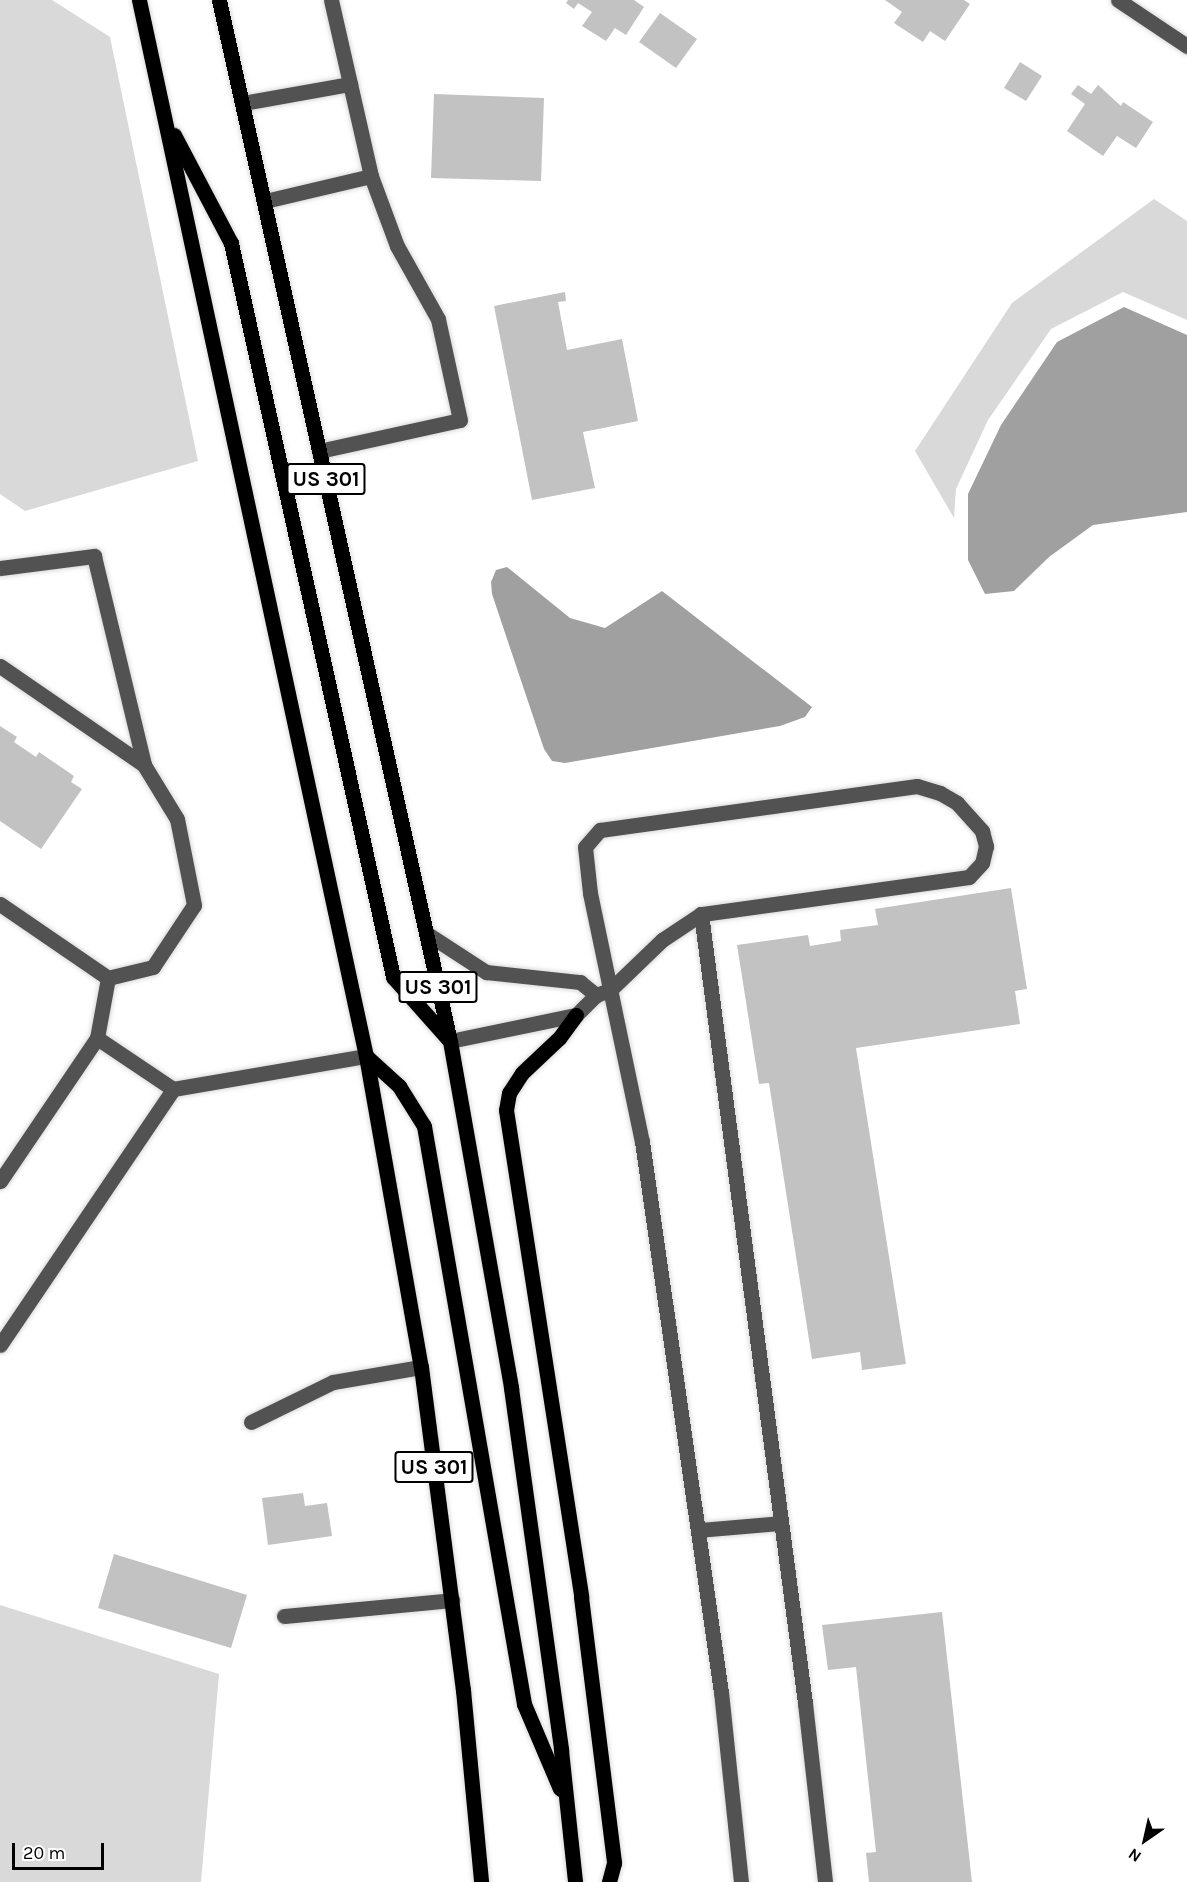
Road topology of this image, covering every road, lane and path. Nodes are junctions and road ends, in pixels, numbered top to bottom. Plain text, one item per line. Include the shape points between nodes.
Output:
1 (138, 0) edge
2 (219, 0) edge
3 (331, 0) edge
4 (1118, 0) edge
5 (1187, 46) edge
6 (350, 84) junction
7 (243, 103) junction
8 (164, 117) junction
9 (371, 176) junction
10 (265, 201) junction
11 (319, 451) junction
12 (0, 568) edge
13 (0, 666) edge
14 (144, 765) junction
15 (0, 904) edge
16 (701, 914) junction
17 (426, 933) junction
18 (108, 978) junction
19 (603, 993) junction
20 (576, 1015) junction
21 (97, 1038) junction
22 (450, 1041) junction
23 (366, 1056) junction
24 (173, 1089) junction
25 (0, 1181) edge
26 (0, 1345) edge
27 (421, 1367) junction
28 (252, 1422) dead end
29 (781, 1523) junction
30 (699, 1530) junction
31 (452, 1600) junction
32 (284, 1616) dead end
33 (567, 1805) junction
34 (481, 1882) edge
35 (575, 1882) edge
36 (609, 1882) edge
37 (741, 1882) edge
38 (825, 1882) edge

1 - 8 main road, US 301
2 - 7 main road, US 301
3 - 6 street
4 - 5 street
6 - 7 street
6 - 9 street
7 - 10 main road, US 301
8 - 22 main road via 231,243 393,977
8 - 23 main road, US 301
9 - 10 street
9 - 11 street via 397,246 438,319 460,420
10 - 11 main road, US 301
11 - 17 main road, US 301
12 - 14 street via 94,556
13 - 14 street
14 - 18 street via 177,819 194,905 153,968
15 - 18 street
16 - 19 street via 662,940
16 - 19 street via 969,877 982,863 986,846 982,831 957,803 917,786 600,830 585,848
16 - 29 street
17 - 19 street via 486,972 580,982
17 - 22 main road, US 301
18 - 21 street
19 - 20 street
19 - 30 street via 642,1142
20 - 22 street
20 - 36 main road via 559,1038 522,1072 509,1093 506,1110 581,1597 614,1863
21 - 24 street
21 - 25 street
22 - 33 main road, US 301 via 511,1388
23 - 24 street
23 - 27 main road, US 301
23 - 33 main road via 399,1086 424,1126 524,1704
24 - 26 street
27 - 28 street via 333,1382
27 - 31 main road, US 301
29 - 30 street
29 - 38 street
30 - 37 street
31 - 32 street
31 - 34 main road, US 301
33 - 35 main road, US 301

